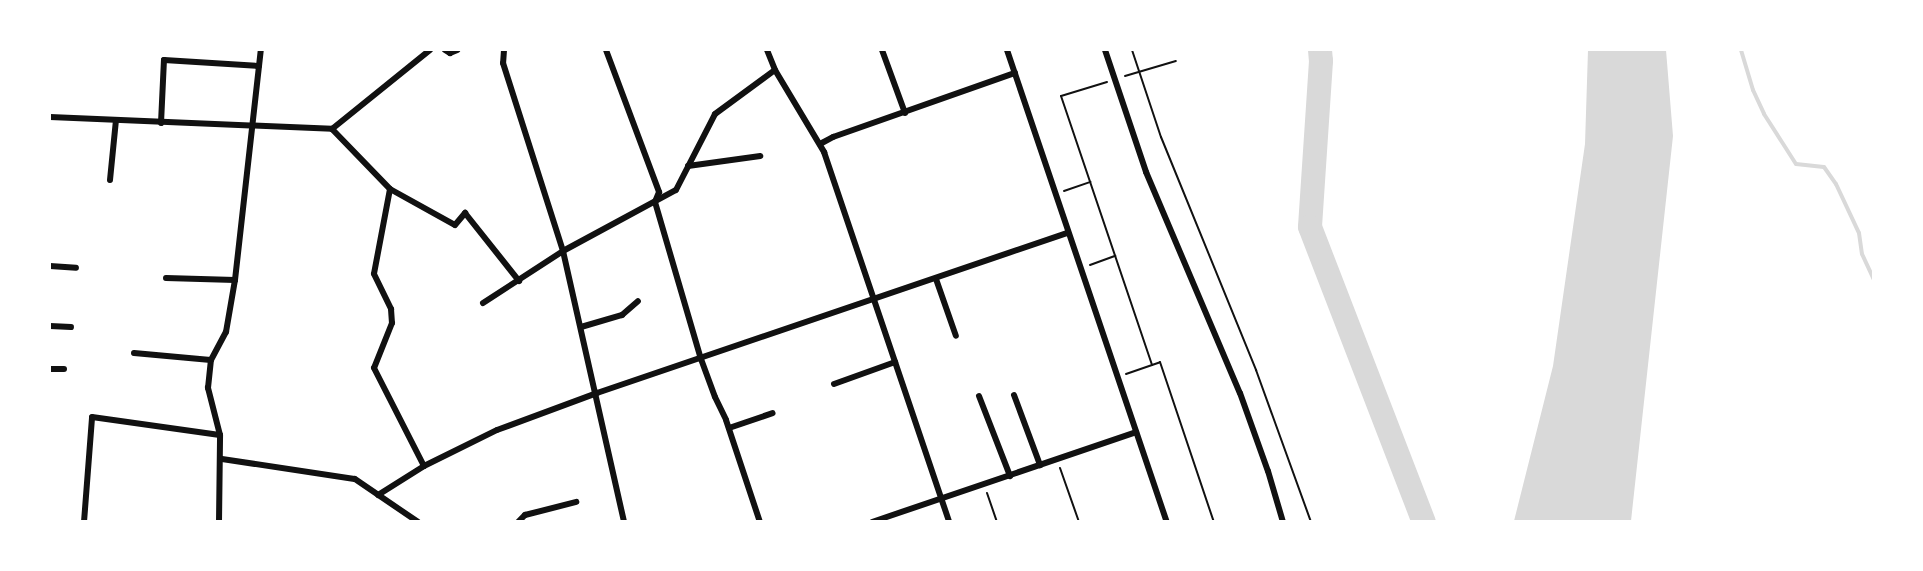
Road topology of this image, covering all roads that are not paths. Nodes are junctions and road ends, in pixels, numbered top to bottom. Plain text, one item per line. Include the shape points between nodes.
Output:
1 (261, 50) edge
2 (430, 50) edge
3 (445, 50) edge
4 (457, 50) edge
5 (504, 50) edge
6 (606, 50) edge
7 (767, 50) edge
8 (882, 50) edge
9 (1007, 50) edge
10 (1105, 50) edge
11 (259, 66) junction
12 (775, 70) junction
13 (1015, 73) junction
14 (904, 113) junction
15 (50, 117) edge
16 (116, 120) junction
17 (161, 123) junction
18 (251, 128) junction
19 (332, 129) junction
20 (820, 144) junction
21 (760, 156) dead end
22 (688, 166) junction
23 (110, 180) dead end
24 (390, 189) junction
25 (655, 202) junction
26 (1068, 233) junction
27 (562, 251) junction
28 (50, 266) edge
29 (76, 268) dead end
30 (166, 278) dead end
31 (936, 279) junction
32 (235, 280) junction
33 (519, 281) junction
34 (872, 300) junction
35 (639, 301) dead end
36 (483, 303) dead end
37 (50, 326) edge
38 (71, 327) dead end
39 (581, 327) junction
40 (956, 336) dead end
41 (134, 353) dead end
42 (701, 359) junction
43 (211, 360) junction
44 (895, 362) junction
45 (50, 369) edge
46 (64, 369) dead end
47 (834, 384) dead end
48 (597, 393) junction
49 (1014, 395) dead end
50 (979, 396) dead end
51 (772, 413) dead end
52 (729, 429) junction
53 (1136, 432) junction
54 (220, 435) junction
55 (222, 459) junction
56 (1040, 465) junction
57 (424, 466) junction
58 (1010, 476) junction
59 (378, 495) junction
60 (942, 500) junction
61 (576, 502) dead end
62 (84, 522) edge
63 (219, 522) edge
64 (418, 522) edge
65 (518, 522) edge
66 (624, 522) edge
67 (760, 522) edge
68 (872, 522) edge
69 (949, 522) edge
70 (1167, 522) edge
71 (1283, 522) edge

1 - 11 street
2 - 19 street
3 - 4 street
5 - 27 street via 503,63
6 - 25 street via 659,192
7 - 12 street
8 - 14 street
9 - 13 street
10 - 71 street via 1146,172 1239,393
11 - 17 street via 164,60
11 - 18 street
12 - 20 street
12 - 22 street via 715,114
13 - 14 street
13 - 26 street
14 - 20 street
15 - 16 street
16 - 17 street
16 - 23 street
17 - 18 street
18 - 19 street
18 - 32 street
19 - 24 street
20 - 34 street
21 - 22 street
22 - 25 street via 676,190
24 - 33 street via 455,225 465,213
24 - 57 street via 374,274 391,309 392,323 374,368
25 - 27 street
25 - 42 street
26 - 31 street
26 - 53 street
27 - 33 street
27 - 39 street
28 - 29 street
30 - 32 street
31 - 34 street
31 - 40 street
32 - 43 street via 226,332
33 - 36 street
34 - 42 street
34 - 44 street
35 - 39 street via 622,315
37 - 38 street
39 - 48 street
41 - 43 street
42 - 48 street
42 - 52 street
43 - 54 street via 207,388
44 - 47 street
44 - 60 street
45 - 46 street
48 - 57 street via 497,430
48 - 66 street
49 - 56 street
50 - 58 street
51 - 52 street
52 - 67 street
53 - 56 street
53 - 70 street
54 - 55 street
54 - 62 street via 92,417
55 - 59 street via 355,479
55 - 63 street
56 - 58 street
57 - 59 street
58 - 60 street
59 - 64 street
60 - 68 street
60 - 69 street
61 - 65 street via 525,516

